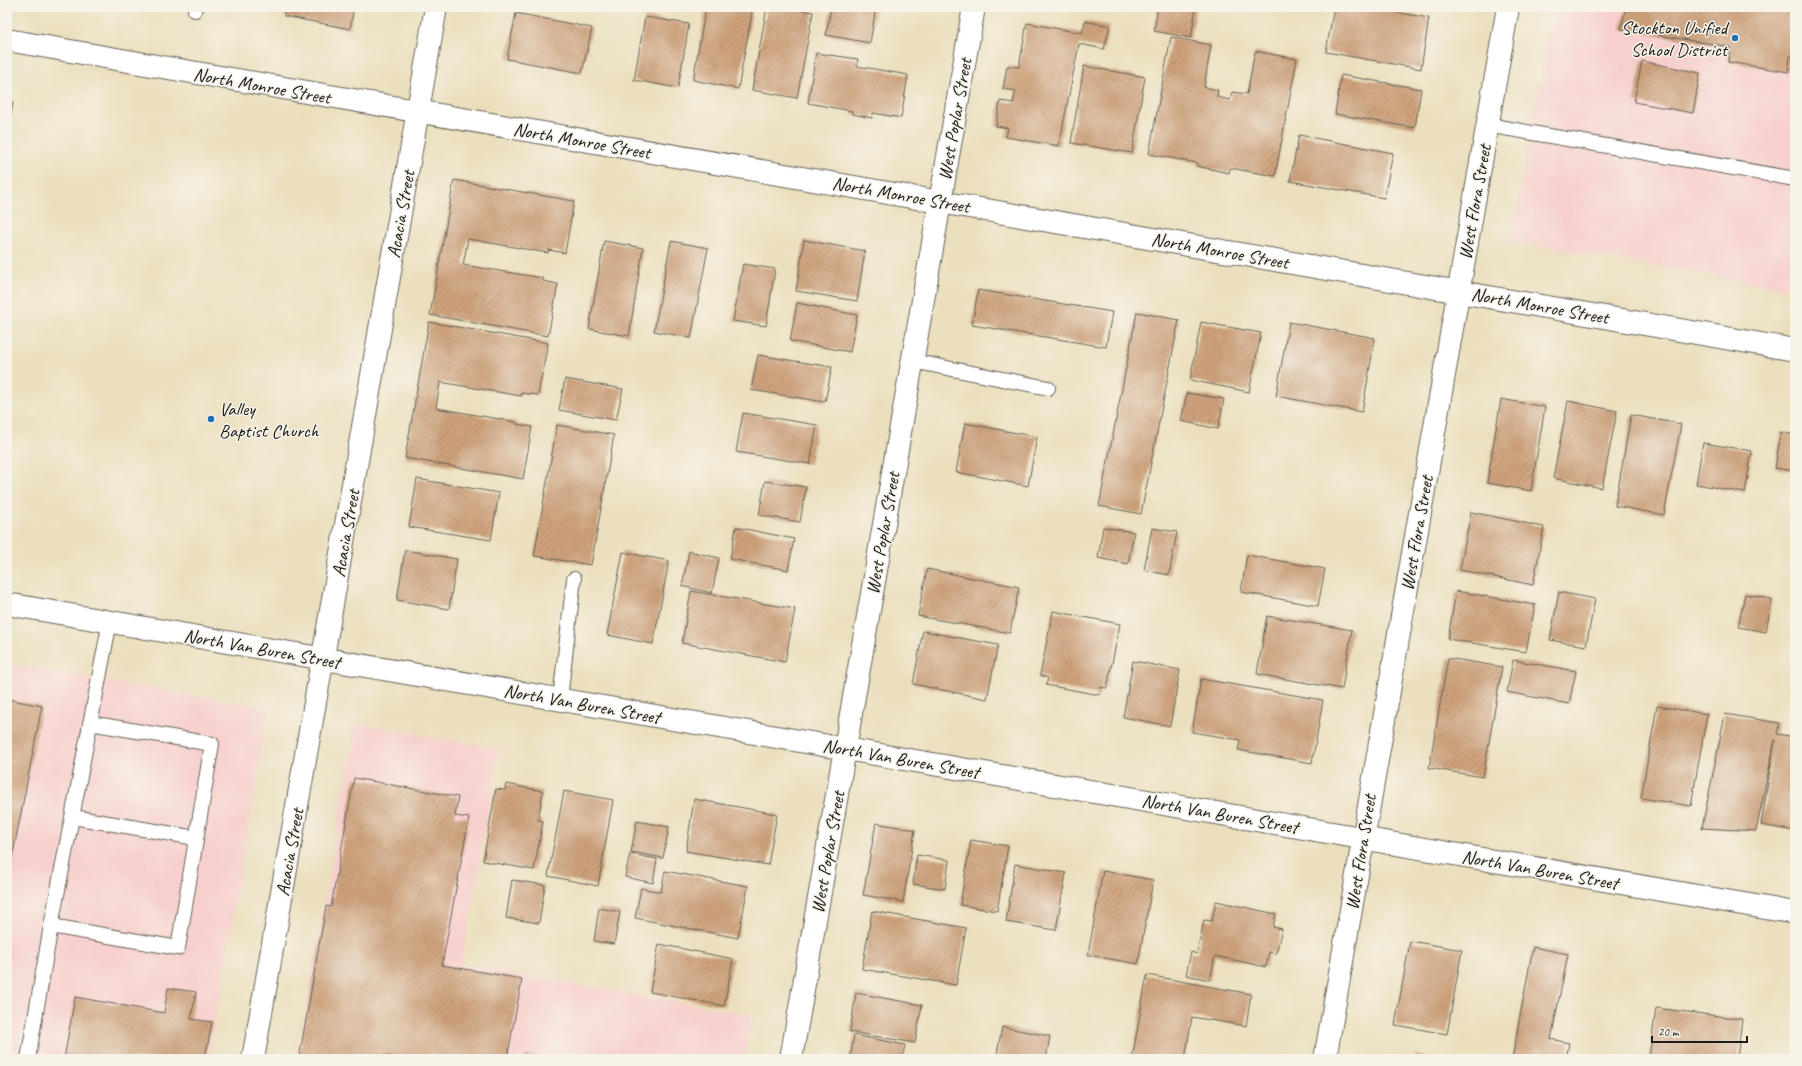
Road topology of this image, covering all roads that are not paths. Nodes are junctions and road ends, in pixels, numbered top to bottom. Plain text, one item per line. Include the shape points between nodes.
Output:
1 (436, 7) edge
2 (974, 7) edge
3 (1508, 7) edge
4 (7, 40) edge
5 (418, 112) junction
6 (1487, 125) junction
7 (1795, 179) edge
8 (940, 201) junction
9 (1458, 291) junction
10 (1795, 350) edge
11 (912, 361) junction
12 (1048, 388) dead end
13 (574, 579) dead end
14 (7, 604) edge
15 (110, 621) junction
16 (323, 659) junction
17 (560, 699) junction
18 (90, 723) junction
19 (845, 748) junction
20 (73, 817) junction
21 (196, 838) junction
22 (1362, 838) junction
23 (1795, 913) edge
24 (51, 926) junction
25 (28, 1059) edge
26 (253, 1059) edge
27 (791, 1059) edge
28 (1325, 1059) edge

1 - 5 street, Acacia Street
2 - 8 street, West Poplar Street
3 - 6 street, West Flora Street
4 - 5 street, North Monroe Street
5 - 8 street, North Monroe Street
5 - 16 street, Acacia Street
6 - 7 lane
6 - 9 street, West Flora Street
8 - 9 street, North Monroe Street
8 - 11 street, West Poplar Street
9 - 10 street, North Monroe Street
9 - 22 street, West Flora Street
11 - 12 lane
11 - 19 street, West Poplar Street
13 - 17 lane
14 - 15 street, North Van Buren Street
15 - 16 street, North Van Buren Street
15 - 18 lane
16 - 17 street, North Van Buren Street
16 - 26 street, Acacia Street
17 - 19 street, North Van Buren Street
18 - 20 lane
18 - 21 lane via 212,744
19 - 22 street, North Van Buren Street
19 - 27 street, West Poplar Street
20 - 21 lane
20 - 24 lane
21 - 24 lane via 178,948
22 - 23 street, North Van Buren Street
22 - 28 street, West Flora Street
24 - 25 lane

